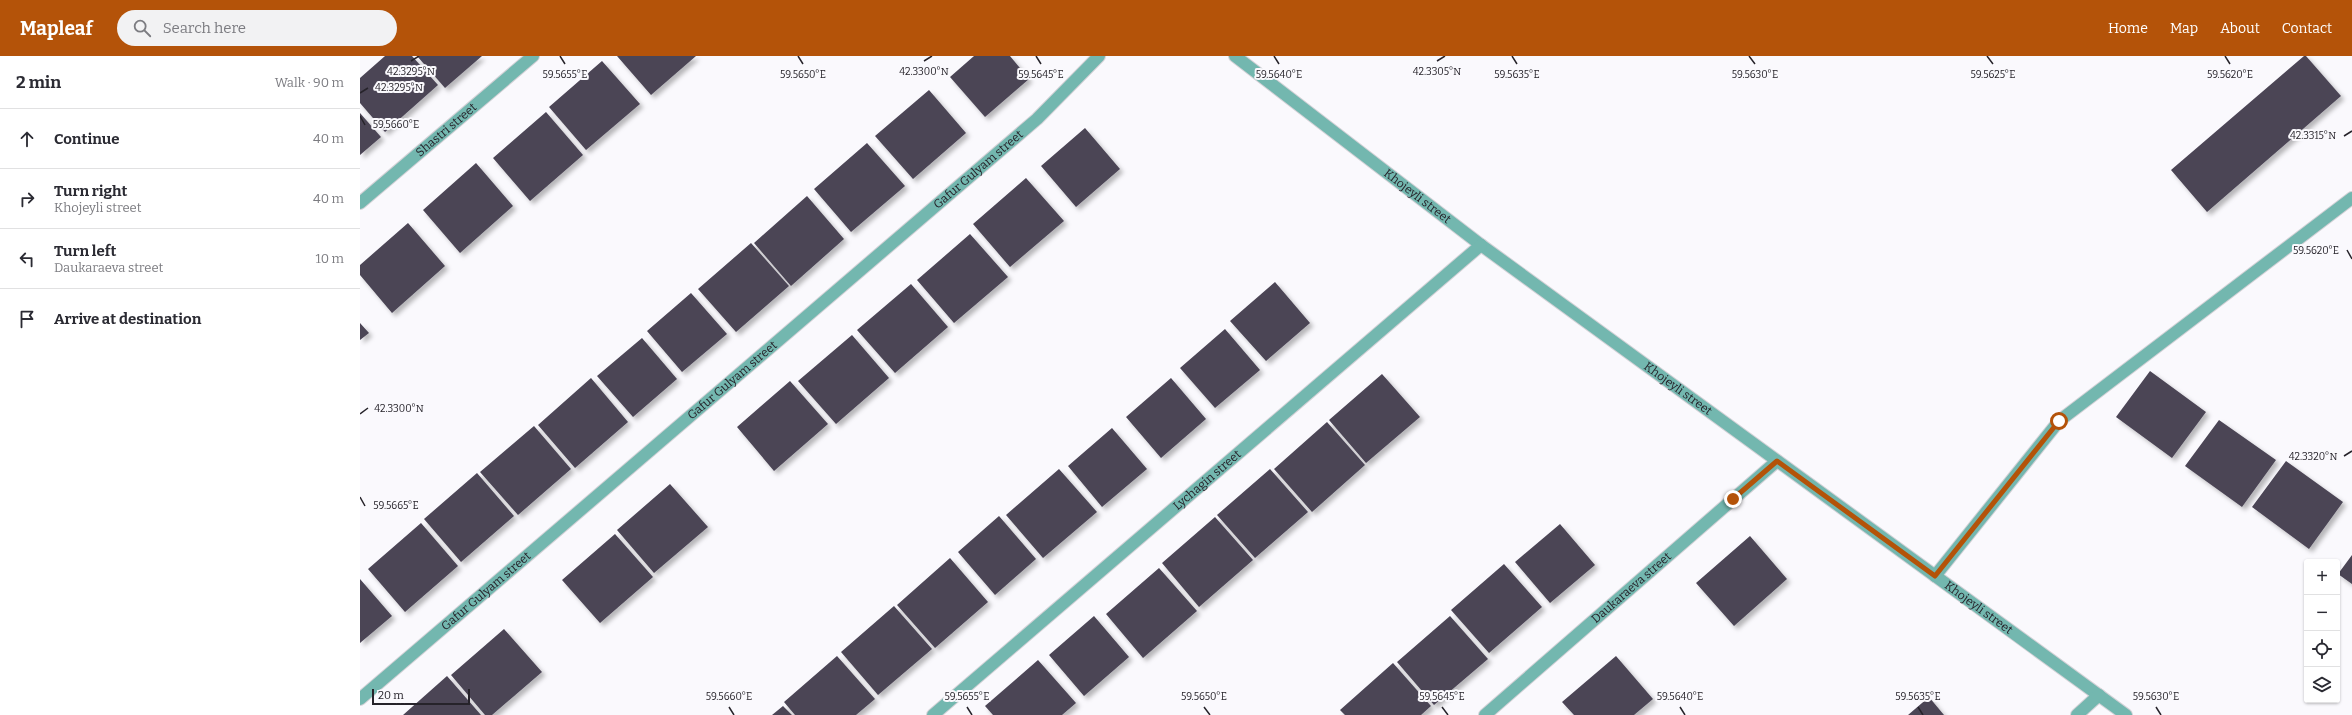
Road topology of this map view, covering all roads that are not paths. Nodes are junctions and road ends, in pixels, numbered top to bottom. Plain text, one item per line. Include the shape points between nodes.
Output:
1 (532, 56) edge
2 (1099, 56) edge
3 (1235, 56) edge
4 (2352, 198) edge
5 (360, 203) edge
6 (1481, 245) junction
7 (1777, 461) junction
8 (1935, 576) junction
9 (2099, 695) junction
10 (360, 699) edge
11 (933, 715) edge
12 (1485, 715) edge
13 (2077, 715) edge
14 (2126, 715) edge

1 - 5 street, Shastri street
2 - 10 street, Gafur Gulyam street via 1037,119
3 - 6 street, Khojeyli street
4 - 8 street via 2059,421
6 - 7 street, Khojeyli street
6 - 11 street, Lychagin street
7 - 8 street, Khojeyli street
7 - 12 street, Daukaraeva street
8 - 9 street, Khojeyli street
9 - 13 street
9 - 14 street, Khojeyli street

